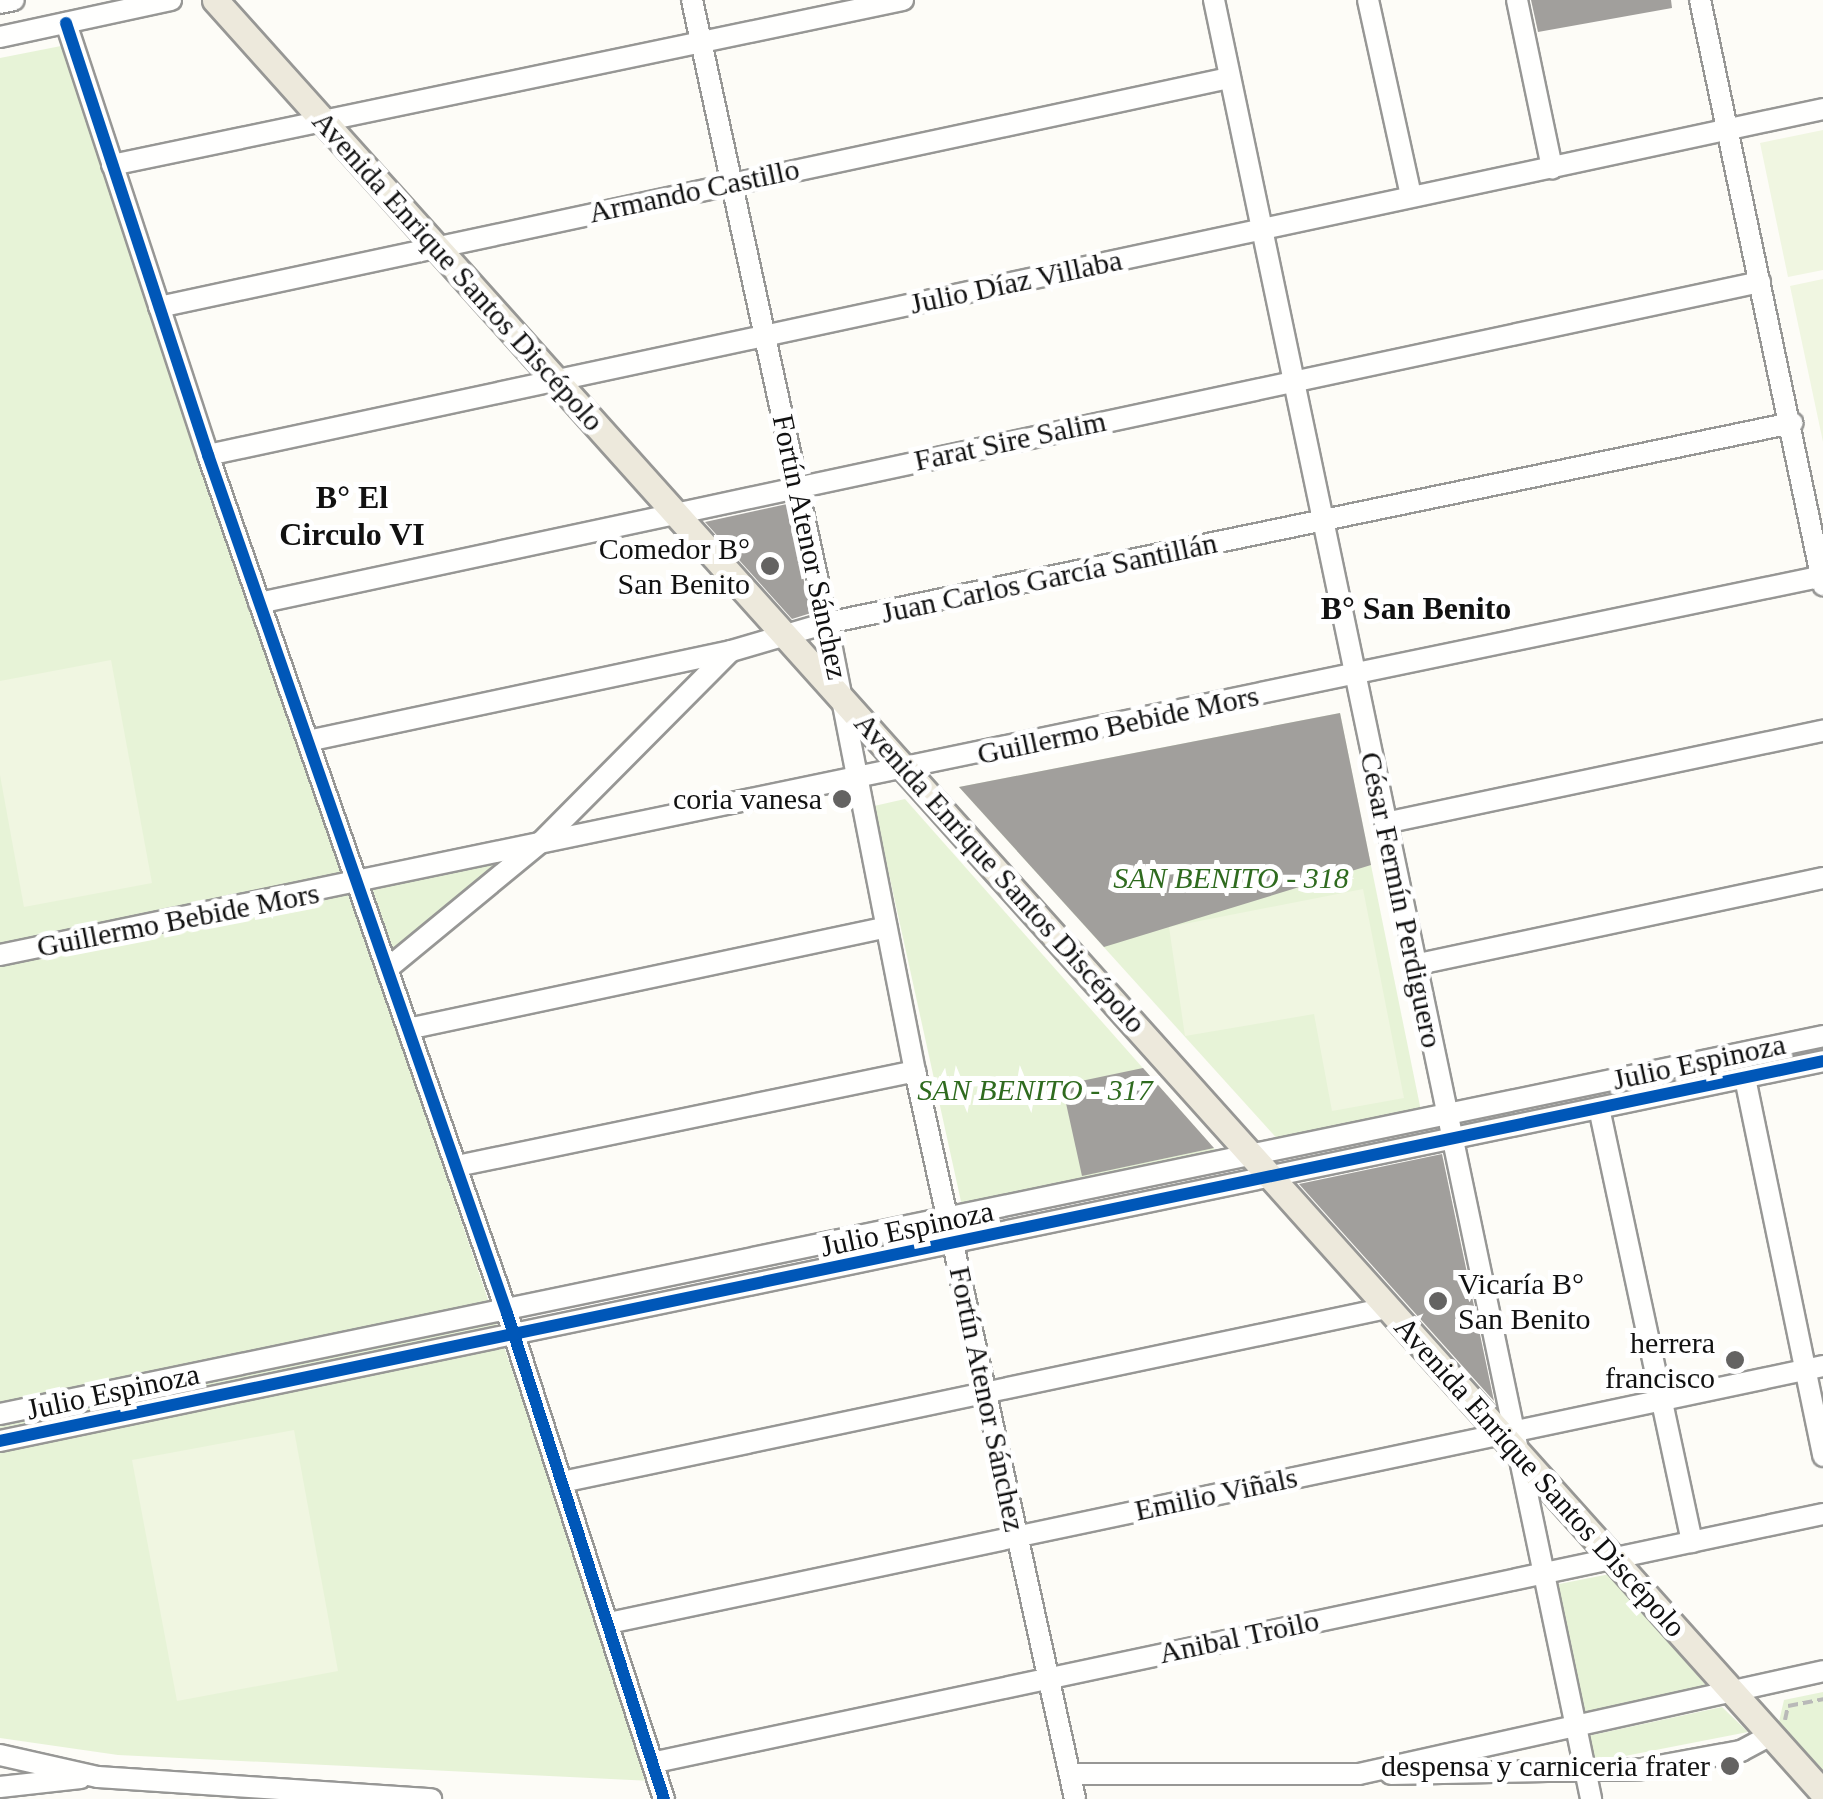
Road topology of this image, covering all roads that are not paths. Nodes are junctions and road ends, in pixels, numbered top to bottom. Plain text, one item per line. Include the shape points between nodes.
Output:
1 (14, 0) edge
2 (171, 0) edge
3 (215, 0) edge
4 (692, 0) edge
5 (903, 0) edge
6 (1214, 0) edge
7 (1368, 0) edge
8 (1517, 0) edge
9 (1700, 0) edge
10 (0, 3) edge
11 (66, 23) junction
12 (0, 37) edge
13 (700, 42) junction
14 (1230, 78) junction
15 (1823, 110) edge
16 (324, 122) junction
17 (1728, 132) junction
18 (112, 165) junction
19 (1552, 168) junction
20 (731, 183) junction
21 (1410, 196) junction
22 (1262, 230) junction
23 (436, 247) junction
24 (1760, 282) junction
25 (158, 307) junction
26 (766, 334) junction
27 (556, 381) junction
28 (1294, 381) junction
29 (1792, 423) junction
30 (208, 455) junction
31 (797, 486) junction
32 (674, 512) junction
33 (1322, 523) junction
34 (1822, 579) edge
35 (260, 603) junction
36 (828, 624) junction
37 (784, 633) junction
38 (731, 651) junction
39 (1355, 674) junction
40 (840, 695) junction
41 (1823, 731) edge
42 (308, 741) junction
43 (910, 770) junction
44 (856, 781) junction
45 (1384, 823) junction
46 (540, 842) junction
47 (1823, 878) edge
48 (356, 885) junction
49 (886, 928) junction
50 (0, 955) edge
51 (1414, 965) junction
52 (387, 970) junction
53 (408, 1029) junction
54 (1823, 1036) edge
55 (1823, 1062) edge
56 (914, 1071) junction
57 (1745, 1078) junction
58 (1599, 1108) junction
59 (1445, 1114) junction
60 (1450, 1139) junction
61 (456, 1166) junction
62 (1263, 1166) junction
63 (948, 1221) junction
64 (953, 1246) junction
65 (1387, 1308) junction
66 (507, 1313) junction
67 (514, 1334) junction
68 (1814, 1368) edge
69 (988, 1395) junction
70 (1663, 1401) junction
71 (0, 1414) edge
72 (1505, 1431) junction
73 (0, 1441) edge
74 (1823, 1456) edge
75 (1521, 1460) junction
76 (562, 1482) junction
77 (1823, 1514) edge
78 (1016, 1537) junction
79 (1692, 1542) junction
80 (1614, 1558) junction
81 (1542, 1574) junction
82 (610, 1623) junction
83 (1823, 1671) edge
84 (1048, 1676) junction
85 (1732, 1690) junction
86 (1574, 1726) junction
87 (1778, 1730) junction
88 (0, 1755) edge
89 (656, 1762) junction
90 (1584, 1772) junction
91 (1070, 1774) junction
92 (1359, 1774) junction
93 (98, 1777) junction
94 (0, 1787) edge
95 (1823, 1793) edge
96 (431, 1799) edge
97 (664, 1799) edge
98 (1075, 1799) edge
99 (1591, 1799) edge

1 - 10 street
2 - 11 street
3 - 16 main road, Avenida Enrique Santos Discépolo
4 - 13 street, Fortín Atenor Sánchez
5 - 13 street
6 - 14 street, César Fermín Perdiguero
7 - 21 street
8 - 19 street
9 - 17 street
11 - 12 street
11 - 18 street
13 - 16 street
13 - 20 street, Fortín Atenor Sánchez
14 - 20 street, Armando Castillo
14 - 22 street, César Fermín Perdiguero
15 - 17 street, Julio Díaz Villaba
16 - 18 street
16 - 23 main road, Avenida Enrique Santos Discépolo
17 - 19 street, Julio Díaz Villaba
17 - 24 street
18 - 25 street
19 - 21 street, Julio Díaz Villaba
20 - 23 street, Armando Castillo
20 - 26 street, Fortín Atenor Sánchez
21 - 22 street, Julio Díaz Villaba
22 - 26 street, Julio Díaz Villaba
22 - 28 street, César Fermín Perdiguero
23 - 25 street, Armando Castillo
23 - 27 main road, Avenida Enrique Santos Discépolo
24 - 28 street, Farat Sire Salim
24 - 29 street
25 - 30 street
26 - 27 street, Julio Díaz Villaba
26 - 31 street, Fortín Atenor Sánchez
27 - 30 street, Julio Díaz Villaba
27 - 32 main road, Avenida Enrique Santos Discépolo
28 - 31 street, Farat Sire Salim
28 - 33 street, César Fermín Perdiguero
29 - 33 street, Juan Carlos García Santillán
29 - 34 street
30 - 35 street
31 - 32 street, Farat Sire Salim
31 - 36 street, Fortín Atenor Sánchez
32 - 35 street, Farat Sire Salim
32 - 37 main road, Avenida Enrique Santos Discépolo
33 - 36 street, Juan Carlos García Santillán
33 - 39 street, César Fermín Perdiguero
34 - 39 street, Guillermo Bebide Mors
35 - 42 street
36 - 37 street, Juan Carlos García Santillán
36 - 40 street, Fortín Atenor Sánchez
37 - 38 street, Juan Carlos García Santillán
37 - 40 main road, Avenida Enrique Santos Discépolo
38 - 42 street, Juan Carlos García Santillán
38 - 46 street
39 - 43 street, Guillermo Bebide Mors
39 - 45 street, César Fermín Perdiguero
40 - 43 main road, Avenida Enrique Santos Discépolo
40 - 44 street, Fortín Atenor Sánchez
41 - 45 street
42 - 48 street
43 - 44 street, Guillermo Bebide Mors
43 - 62 main road, Avenida Enrique Santos Discépolo
44 - 46 street, Guillermo Bebide Mors
44 - 49 street, Fortín Atenor Sánchez
45 - 51 street, César Fermín Perdiguero
46 - 48 street, Guillermo Bebide Mors
46 - 52 street
47 - 51 street
48 - 50 street, Guillermo Bebide Mors
48 - 52 street
49 - 53 street
49 - 56 street, Fortín Atenor Sánchez
51 - 59 street, César Fermín Perdiguero
52 - 53 street
53 - 61 street
54 - 59 street, Julio Espinoza
55 - 57 street, Julio Espinoza
56 - 61 street
56 - 63 street, Fortín Atenor Sánchez
57 - 58 street, Julio Espinoza
57 - 68 street
58 - 60 street, Julio Espinoza
58 - 70 street
59 - 60 street, César Fermín Perdiguero
59 - 62 street, Julio Espinoza
60 - 62 street, Julio Espinoza
60 - 72 street, César Fermín Perdiguero
61 - 66 street
62 - 63 street, Julio Espinoza
62 - 64 street, Julio Espinoza
62 - 65 main road, Avenida Enrique Santos Discépolo
63 - 64 street, Fortín Atenor Sánchez
63 - 66 street, Julio Espinoza
64 - 67 street, Julio Espinoza
64 - 69 street, Fortín Atenor Sánchez
65 - 69 street
65 - 72 main road, Avenida Enrique Santos Discépolo
66 - 67 street
66 - 71 street, Julio Espinoza
67 - 73 street, Julio Espinoza
67 - 76 street
68 - 70 street, Emilio Viñals
68 - 74 street
69 - 76 street
69 - 78 street, Fortín Atenor Sánchez
70 - 72 street, Emilio Viñals
70 - 79 street
72 - 75 main road, Avenida Enrique Santos Discépolo
72 - 78 street, Emilio Viñals
75 - 80 main road, Avenida Enrique Santos Discépolo
75 - 81 street
76 - 82 street
77 - 79 street, Anibal Troilo
78 - 82 street, Emilio Viñals
78 - 84 street, Fortín Atenor Sánchez
79 - 80 street, Anibal Troilo
80 - 81 street, Anibal Troilo
80 - 85 main road, Avenida Enrique Santos Discépolo
81 - 84 street, Anibal Troilo
81 - 86 street
82 - 89 street
83 - 85 street
84 - 89 street, Anibal Troilo
84 - 91 street, Fortín Atenor Sánchez
85 - 86 street
85 - 87 main road, Avenida Enrique Santos Discépolo
86 - 90 street
86 - 92 street
87 - 90 street via 1712,1759
87 - 95 main road, Avenida Enrique Santos Discépolo
88 - 93 street
89 - 97 street
90 - 92 street
90 - 99 street
91 - 92 street
91 - 98 street, Fortín Atenor Sánchez
93 - 94 street
93 - 96 street

